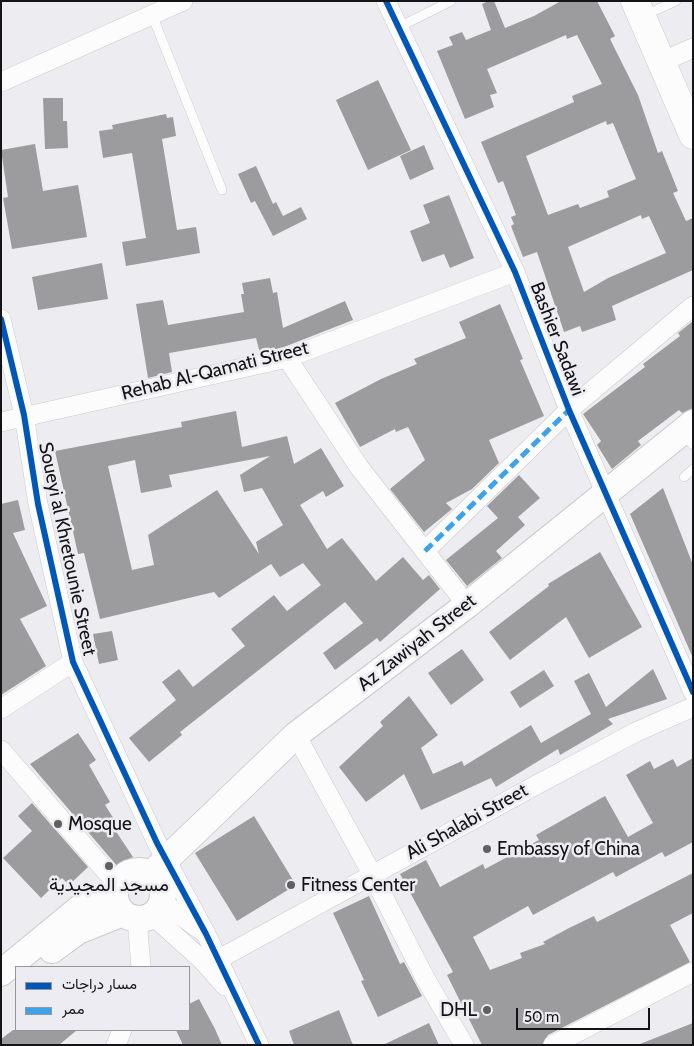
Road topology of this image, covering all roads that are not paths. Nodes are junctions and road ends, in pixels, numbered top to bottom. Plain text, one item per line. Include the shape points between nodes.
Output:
1 (183, 1) edge
2 (386, 1) edge
3 (451, 1) edge
4 (655, 3) edge
5 (152, 15) junction
6 (398, 28) junction
7 (684, 52) edge
8 (1, 82) edge
9 (693, 98) edge
10 (693, 135) edge
11 (222, 190) dead end
12 (515, 272) junction
13 (693, 306) edge
14 (1, 319) edge
15 (287, 358) junction
16 (569, 410) junction
17 (24, 415) junction
18 (1, 422) edge
19 (689, 433) edge
20 (693, 470) edge
21 (684, 477) dead end
22 (607, 491) junction
23 (425, 551) junction
24 (467, 605) junction
25 (73, 662) junction
26 (693, 692) edge
27 (693, 707) edge
28 (1, 709) edge
29 (287, 743) junction
30 (1, 750) edge
31 (153, 862) junction
32 (372, 874) junction
33 (134, 904) junction
34 (206, 934) junction
35 (203, 962) edge
36 (31, 966) edge
37 (140, 966) edge
38 (693, 972) edge
39 (1, 973) edge
40 (15, 978) edge
41 (1, 988) edge
42 (122, 1031) edge
43 (116, 1045) edge
44 (259, 1045) edge
45 (464, 1045) edge
46 (553, 1045) edge

1 - 5 street
2 - 6 street, Bashier Sadawi
3 - 6 lane
4 - 7 highway
4 - 10 highway
5 - 8 street
5 - 11 lane
6 - 12 street, Bashier Sadawi
7 - 9 highway
12 - 15 street, Rehab Al-Qamati Street
12 - 16 street, Bashier Sadawi
13 - 16 street
14 - 17 street, Soueyi al Khretounie Street
15 - 17 street, Rehab Al-Qamati Street
15 - 23 street via 359,467
16 - 22 street, Bashier Sadawi
16 - 23 street
17 - 18 street, Rehab Al-Qamati Street
17 - 25 street, Soueyi al Khretounie Street via 38,504
19 - 22 main road, Az Zawiyah Street
20 - 21 lane
22 - 24 main road, Az Zawiyah Street
22 - 26 street, Bashier Sadawi
23 - 24 street
24 - 29 main road, Az Zawiyah Street
25 - 28 street
25 - 31 street, Soueyi al Khretounie Street
27 - 32 street, Ali Shalabi Street via 636,732
29 - 31 main road, Az Zawiyah Street via 245,771
29 - 32 street
30 - 33 street
31 - 33 main road via 161,886
31 - 33 main road, Az Zawiyah Street via 126,874
31 - 34 street, Soueyi al Khretounie Street
32 - 35 street, Ali Shalabi Street
32 - 45 street via 425,978
33 - 34 street
33 - 35 street
33 - 36 main road via 78,931
33 - 37 street
33 - 39 main road via 80,908
34 - 35 street, Soueyi al Khretounie Street
35 - 44 street, Soueyi al Khretounie Street via 238,1002
38 - 46 street
40 - 41 main road
42 - 43 street

